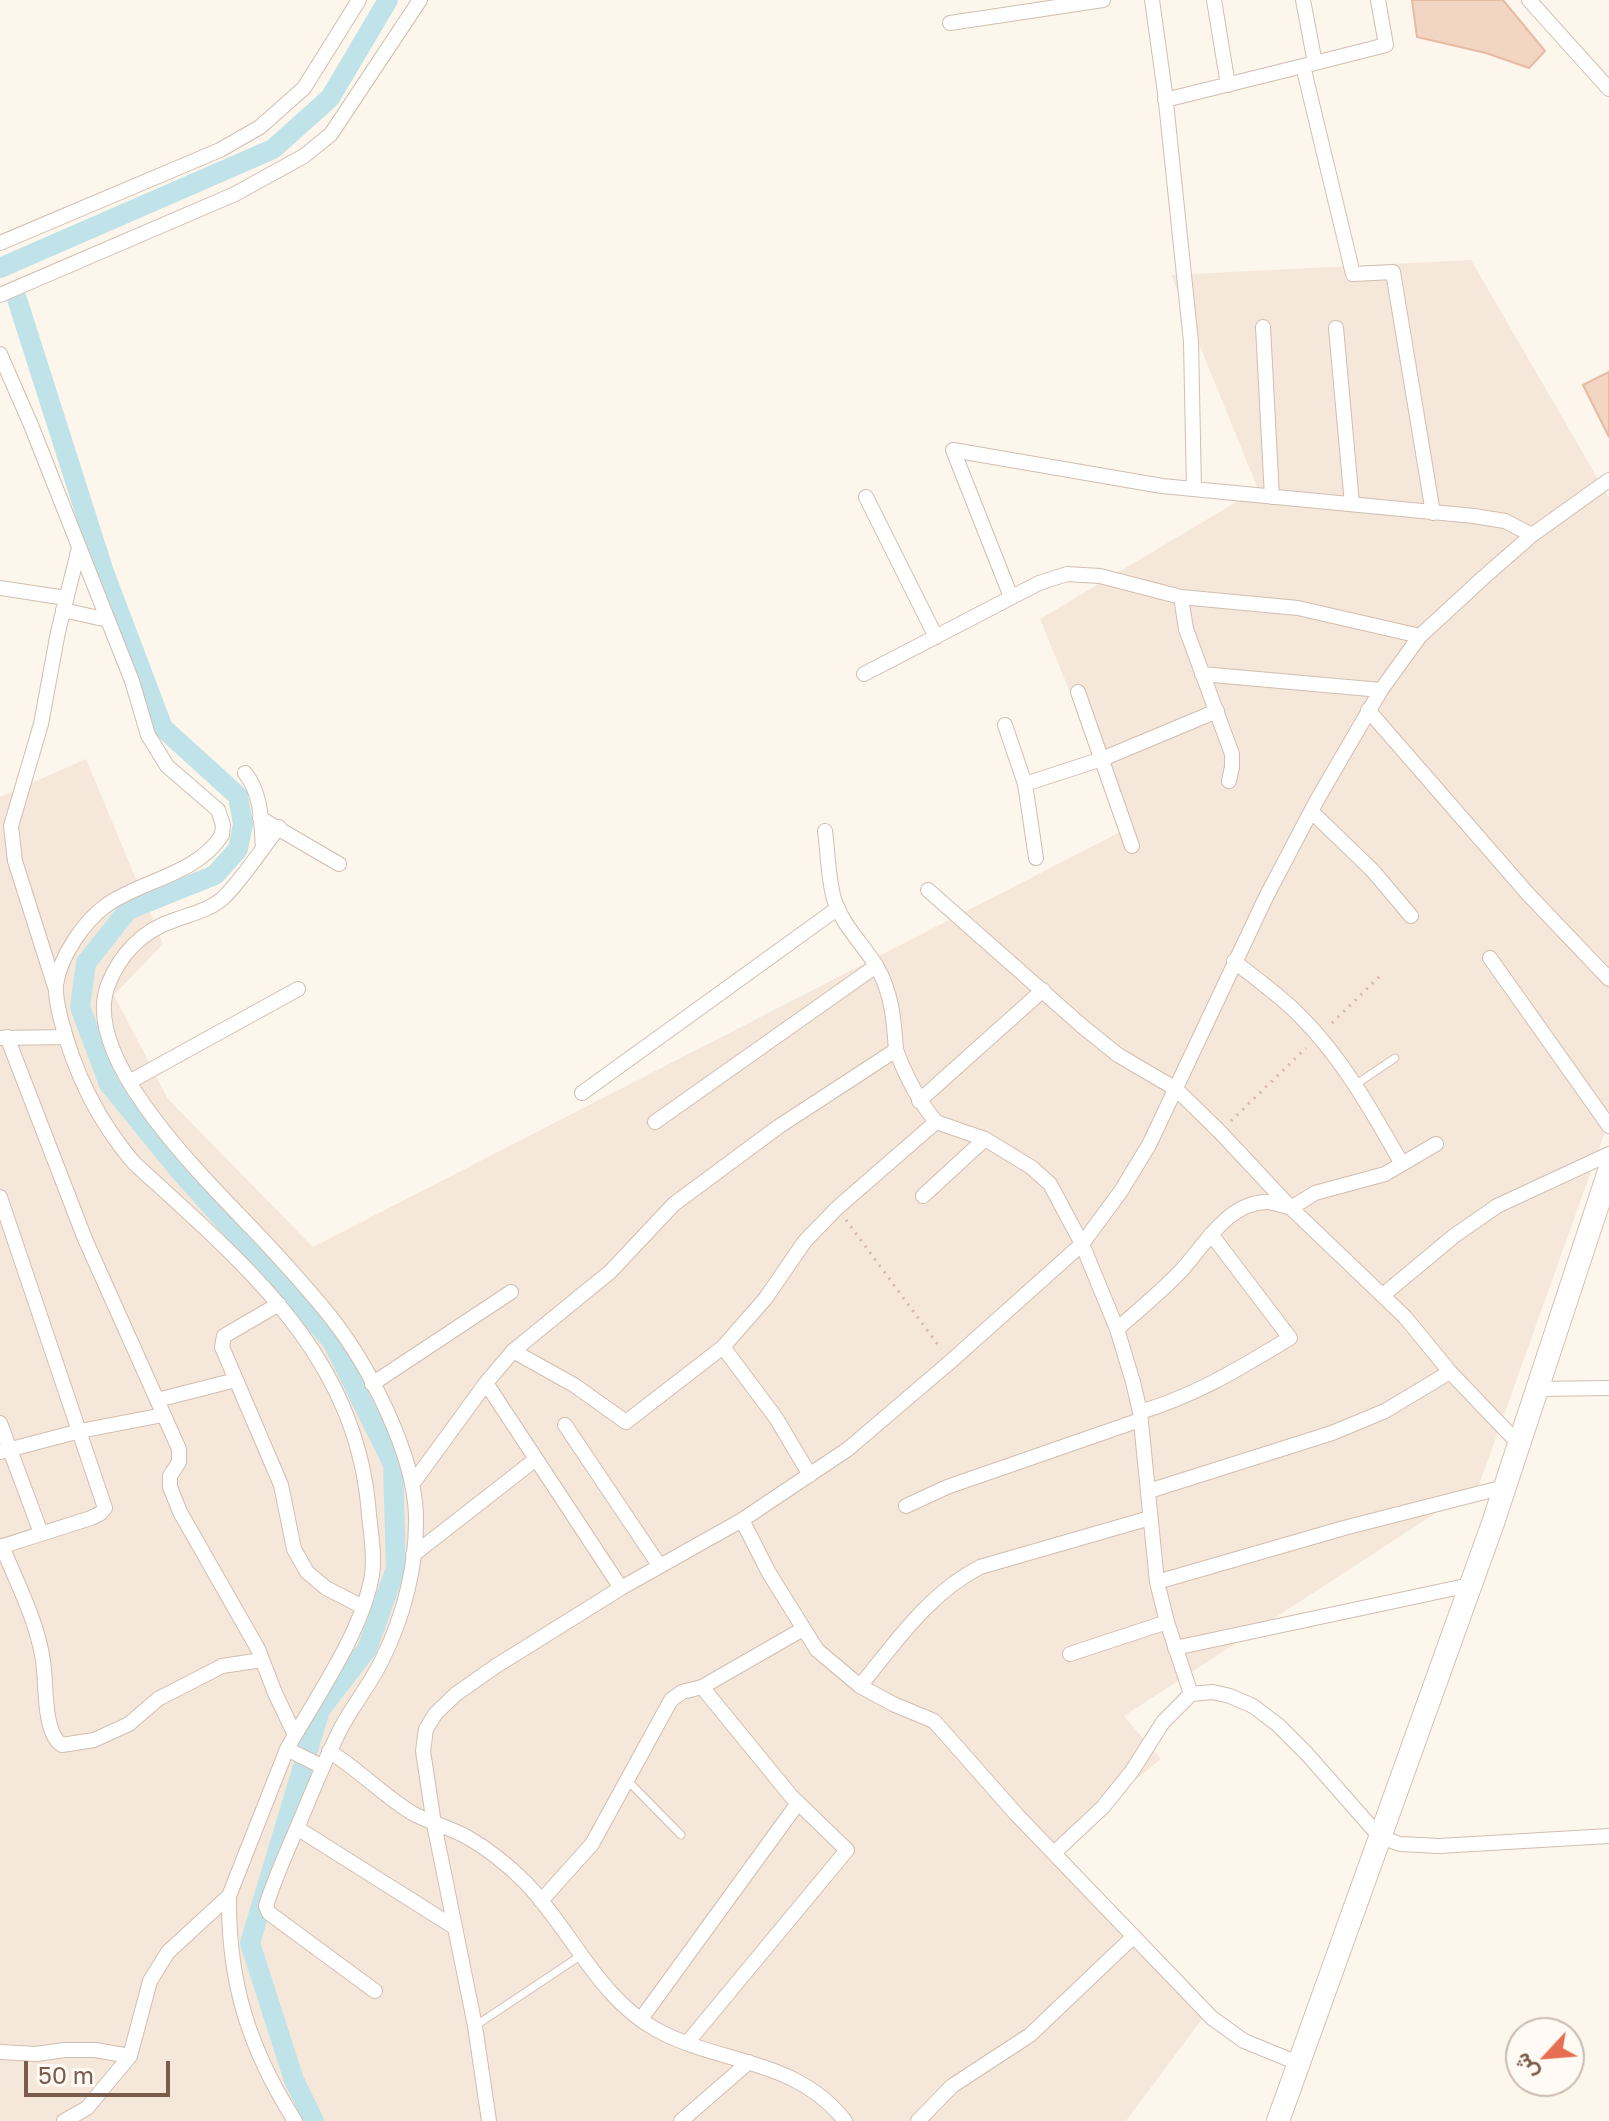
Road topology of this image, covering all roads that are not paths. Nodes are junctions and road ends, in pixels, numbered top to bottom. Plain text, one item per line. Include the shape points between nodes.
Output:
1 (359, 0) edge
2 (420, 0) edge
3 (1103, 0) edge
4 (1152, 0) edge
5 (1214, 0) edge
6 (1303, 0) edge
7 (1378, 0) edge
8 (1529, 0) edge
9 (950, 23) dead end
10 (1309, 64) junction
11 (1228, 85) junction
12 (1609, 89) edge
13 (1165, 100) junction
14 (0, 243) edge
15 (0, 295) edge
16 (1263, 327) dead end
17 (1336, 328) dead end
18 (0, 354) edge
19 (1609, 480) edge
20 (1194, 489) junction
21 (866, 497) dead end
22 (1272, 497) junction
23 (1352, 504) junction
24 (1433, 513) junction
25 (1532, 535) junction
26 (79, 548) junction
27 (0, 588) edge
28 (1011, 597) junction
29 (1181, 597) junction
30 (65, 604) junction
31 (108, 620) junction
32 (1420, 636) junction
33 (936, 637) junction
34 (864, 674) dead end
35 (1202, 674) junction
36 (1381, 690) junction
37 (1078, 692) dead end
38 (1368, 710) junction
39 (1217, 711) junction
40 (1005, 725) dead end
41 (1102, 759) junction
42 (245, 773) dead end
43 (1229, 781) dead end
44 (1025, 784) junction
45 (1312, 812) junction
46 (260, 818) junction
47 (279, 827) junction
48 (825, 831) dead end
49 (6, 834) edge
50 (1132, 846) dead end
51 (263, 848) junction
52 (1036, 858) dead end
53 (339, 864) dead end
54 (928, 890) dead end
55 (838, 908) junction
56 (1411, 916) dead end
57 (1490, 958) dead end
58 (1234, 961) junction
59 (876, 966) junction
60 (1609, 979) edge
61 (55, 987) junction
62 (298, 989) dead end
63 (1043, 990) junction
64 (4, 1037) edge
65 (66, 1037) junction
66 (896, 1050) junction
67 (1395, 1058) dead end
68 (129, 1082) junction
69 (1355, 1085) junction
70 (1176, 1089) junction
71 (582, 1093) dead end
72 (919, 1101) junction
73 (655, 1122) dead end
74 (936, 1122) junction
75 (1609, 1126) edge
76 (985, 1139) junction
77 (1436, 1144) dead end
78 (1609, 1154) edge
79 (1402, 1164) junction
80 (1609, 1171) edge
81 (923, 1196) dead end
82 (0, 1197) edge
83 (1291, 1208) junction
84 (1211, 1234) junction
85 (1082, 1244) junction
86 (511, 1292) dead end
87 (1383, 1295) junction
88 (279, 1304) junction
89 (1117, 1329) junction
90 (723, 1347) junction
91 (513, 1351) junction
92 (1450, 1372) junction
93 (236, 1380) junction
94 (486, 1383) junction
95 (372, 1384) junction
96 (1609, 1388) edge
97 (1537, 1389) junction
98 (157, 1400) junction
99 (163, 1415) junction
100 (1140, 1416) junction
101 (0, 1423) edge
102 (565, 1425) dead end
103 (80, 1431) junction
104 (1519, 1444) junction
105 (5, 1451) edge
106 (536, 1459) junction
107 (810, 1475) junction
108 (413, 1483) junction
109 (1504, 1487) junction
110 (1149, 1491) junction
111 (906, 1506) dead end
112 (1150, 1518) junction
113 (742, 1520) junction
114 (41, 1533) junction
115 (1, 1547) edge
116 (413, 1555) junction
117 (659, 1565) junction
118 (1157, 1582) junction
119 (1470, 1585) junction
120 (621, 1588) junction
121 (363, 1607) junction
122 (1167, 1622) junction
123 (803, 1629) junction
124 (1175, 1648) junction
125 (1070, 1654) dead end
126 (262, 1660) junction
127 (860, 1686) junction
128 (702, 1687) junction
129 (1191, 1694) junction
130 (295, 1735) junction
131 (291, 1750) junction
132 (329, 1751) junction
133 (320, 1766) junction
134 (627, 1780) junction
135 (798, 1803) junction
136 (434, 1824) junction
137 (297, 1828) junction
138 (681, 1835) dead end
139 (1609, 1836) edge
140 (1380, 1837) junction
141 (1054, 1853) junction
142 (229, 1896) junction
143 (541, 1901) junction
144 (454, 1927) junction
145 (1134, 1936) junction
146 (580, 1956) junction
147 (375, 1991) dead end
148 (641, 2019) junction
149 (475, 2026) junction
150 (687, 2043) junction
151 (0, 2052) edge
152 (130, 2056) junction
153 (749, 2062) junction
154 (1298, 2063) junction
155 (64, 2121) edge
156 (295, 2121) edge
157 (489, 2121) edge
158 (681, 2121) edge
159 (845, 2121) edge
160 (918, 2121) edge
161 (1278, 2121) edge

1 - 14 street via 304,88 247,135
2 - 15 street via 331,134 304,156 235,194
3 - 9 street
4 - 13 street
5 - 11 street
6 - 10 street
7 - 10 street via 1386,45
8 - 12 street
10 - 11 street
10 - 24 street via 1353,274 1393,272
11 - 13 street
13 - 20 street via 1191,342
16 - 22 street
17 - 23 street
18 - 26 street
19 - 25 street
20 - 22 street
20 - 28 street via 953,450
21 - 33 street
22 - 23 street
23 - 24 street
24 - 25 street via 1505,521
25 - 32 street
26 - 30 street
26 - 31 street
27 - 30 street
28 - 29 street via 1067,574 1119,580
28 - 33 street
29 - 32 street via 1298,608
29 - 35 street
30 - 31 street
30 - 49 street via 41,724
31 - 61 street via 148,735 178,776 218,810 222,835 204,857 105,906 73,942
32 - 36 street
33 - 34 street
35 - 36 street
35 - 39 street
36 - 38 street
37 - 41 street
38 - 45 street
38 - 60 street
39 - 41 street
39 - 43 street via 1232,754
40 - 44 street
41 - 44 street
41 - 50 street
42 - 46 street via 254,784
44 - 52 street
45 - 56 street
45 - 58 street
46 - 47 street
46 - 51 street
47 - 51 street
47 - 53 street
48 - 55 street
49 - 61 street
51 - 68 street via 223,898 150,929 121,961 107,988 104,1011
54 - 63 street
55 - 59 street
55 - 71 street
57 - 75 street
58 - 69 street via 1292,1008
58 - 70 street
59 - 66 street via 894,1015
59 - 73 street
61 - 65 street
62 - 68 street
63 - 70 street via 1118,1055
63 - 72 street
64 - 65 street
64 - 98 street
65 - 88 street via 88,1096 118,1145
66 - 72 street
66 - 91 street via 674,1204 610,1272
67 - 69 lane
68 - 95 street via 185,1158 334,1321
69 - 79 street
70 - 83 street
70 - 85 street via 1135,1170
72 - 74 street
74 - 76 street
74 - 90 street via 805,1241
76 - 81 street
76 - 85 street via 1050,1184
77 - 79 street
78 - 87 street via 1497,1206
79 - 83 street via 1385,1174 1315,1193
80 - 97 main road
82 - 103 street
83 - 84 street via 1267,1202 1249,1206
83 - 87 street
84 - 89 street via 1180,1272
84 - 100 street via 1290,1338 1212,1385
85 - 89 street
85 - 107 street via 878,1425
86 - 95 street
87 - 92 street
88 - 93 street via 222,1339
88 - 121 street via 343,1401 358,1445 372,1547 372,1574
89 - 100 street
90 - 91 street via 626,1422
90 - 107 street
91 - 94 street
92 - 104 street
92 - 110 street via 1385,1411 1332,1433
93 - 98 street
93 - 121 street via 281,1485 294,1549 307,1572 326,1588
94 - 106 street
94 - 108 street
95 - 108 street via 390,1417
96 - 97 street
97 - 104 main road
98 - 99 street
99 - 103 street
99 - 126 street via 179,1449 170,1487 180,1512
100 - 110 street
100 - 111 street
101 - 105 street
102 - 117 street
103 - 105 street
103 - 114 street via 105,1508 91,1518
104 - 109 main road
105 - 114 street
106 - 116 street
106 - 120 street
107 - 113 street
108 - 116 street
109 - 118 street
109 - 119 main road
110 - 112 street
112 - 118 street
112 - 127 street via 962,1576 928,1604
113 - 117 street
113 - 123 street
114 - 115 street
115 - 126 street via 41,1645 45,1697 53,1735 62,1745 94,1740 129,1724 158,1699 222,1666
116 - 132 street via 404,1609 382,1661
117 - 120 street
118 - 122 street
119 - 124 street
119 - 140 main road
120 - 136 street via 496,1666 436,1713 426,1729 423,1751
121 - 130 street
122 - 124 street
122 - 125 street
123 - 127 street via 817,1650
123 - 128 street
124 - 129 street
126 - 130 street
127 - 141 street via 934,1721
128 - 134 street via 671,1700
128 - 135 street
129 - 140 street via 1213,1692 1253,1706 1307,1754
129 - 141 street via 1163,1722 1103,1807
130 - 131 street
131 - 133 street
131 - 142 street
132 - 133 street
132 - 136 street
133 - 137 street
134 - 138 lane
134 - 143 street via 592,1844
135 - 148 street
135 - 150 street via 847,1850
136 - 143 street via 500,1860
136 - 144 street
137 - 144 street
137 - 147 street via 269,1913
139 - 140 street via 1439,1846
140 - 154 main road
141 - 145 street
142 - 152 street via 168,1952 150,1981
142 - 156 street via 231,1959 249,2030 257,2055
143 - 146 street
144 - 149 street
145 - 154 street via 1227,2031
145 - 160 street via 1030,2035 952,2086
146 - 148 street
146 - 149 lane
148 - 150 street
149 - 157 street
150 - 153 street
151 - 152 street via 95,2050
152 - 155 street via 87,2108
153 - 158 street
153 - 159 street via 810,2088
154 - 161 main road

